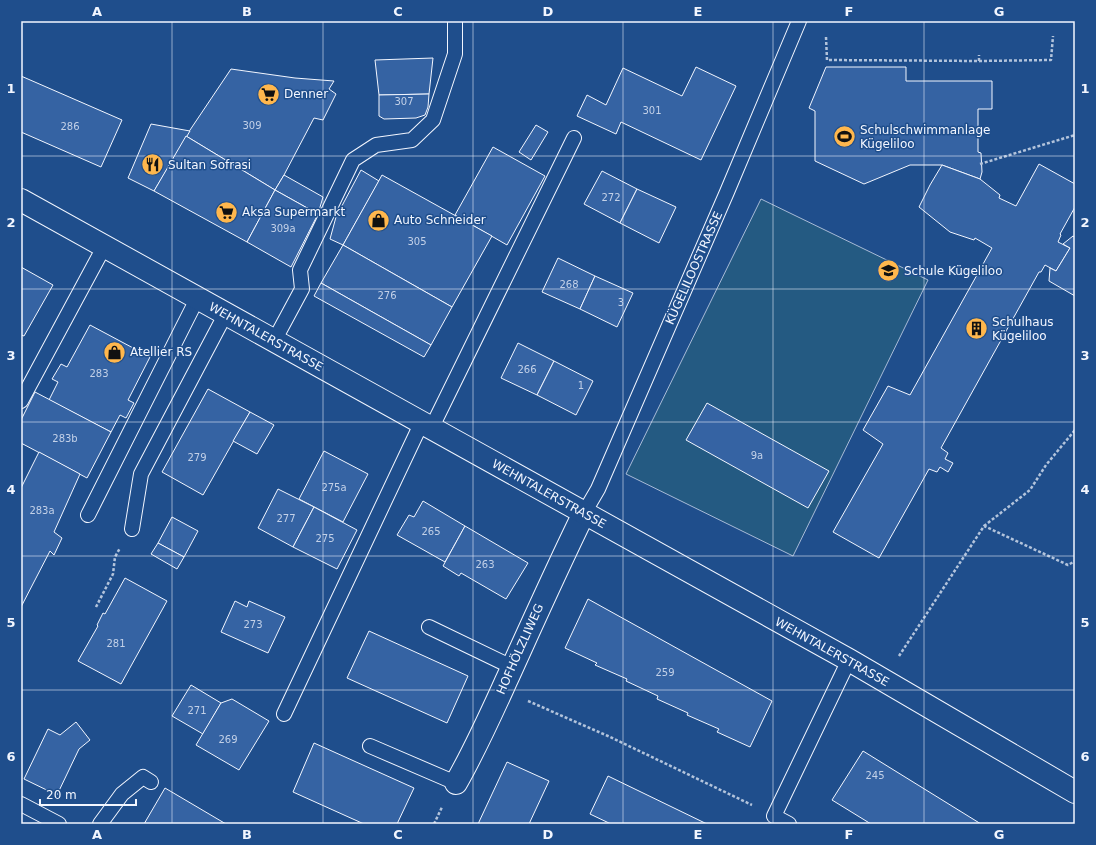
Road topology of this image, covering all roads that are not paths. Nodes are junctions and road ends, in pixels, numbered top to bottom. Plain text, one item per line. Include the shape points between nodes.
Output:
1 (455, 21) edge
2 (799, 21) edge
3 (574, 138) dead end
4 (21, 200) edge
5 (104, 247) junction
6 (197, 299) junction
7 (225, 314) junction
8 (274, 341) junction
9 (21, 400) edge
10 (426, 426) junction
11 (584, 513) junction
12 (88, 515) dead end
13 (132, 529) road end
14 (429, 627) dead end
15 (849, 660) junction
16 (512, 667) junction
17 (284, 714) dead end
18 (370, 746) dead end
19 (150, 782) dead end
20 (456, 783) joint
21 (1075, 792) edge
22 (21, 804) edge
23 (770, 820) edge
24 (59, 824) edge
25 (100, 824) edge
26 (789, 824) edge

1 - 8 lane via 455,54 433,120 412,140 376,145 353,160 300,270 302,289
2 - 11 lane, KÜGELILOOSTRASSE via 601,482
3 - 10 lane
4 - 5 main road, WEHNTALERSTRASSE
5 - 6 main road, WEHNTALERSTRASSE
5 - 9 lane
6 - 7 main road, WEHNTALERSTRASSE
6 - 12 lane
7 - 8 main road, WEHNTALERSTRASSE
7 - 13 lane via 141,474
8 - 10 main road, WEHNTALERSTRASSE
10 - 11 main road, WEHNTALERSTRASSE
10 - 17 lane
11 - 15 main road, WEHNTALERSTRASSE
11 - 16 main road, HOFHÖLZLIWEG via 556,568
14 - 16 lane
15 - 21 main road, WEHNTALERSTRASSE
15 - 23 lane
16 - 20 main road, HOFHÖLZLIWEG via 470,759
18 - 20 lane
19 - 25 lane via 144,776 122,794
22 - 24 lane
23 - 26 lane

